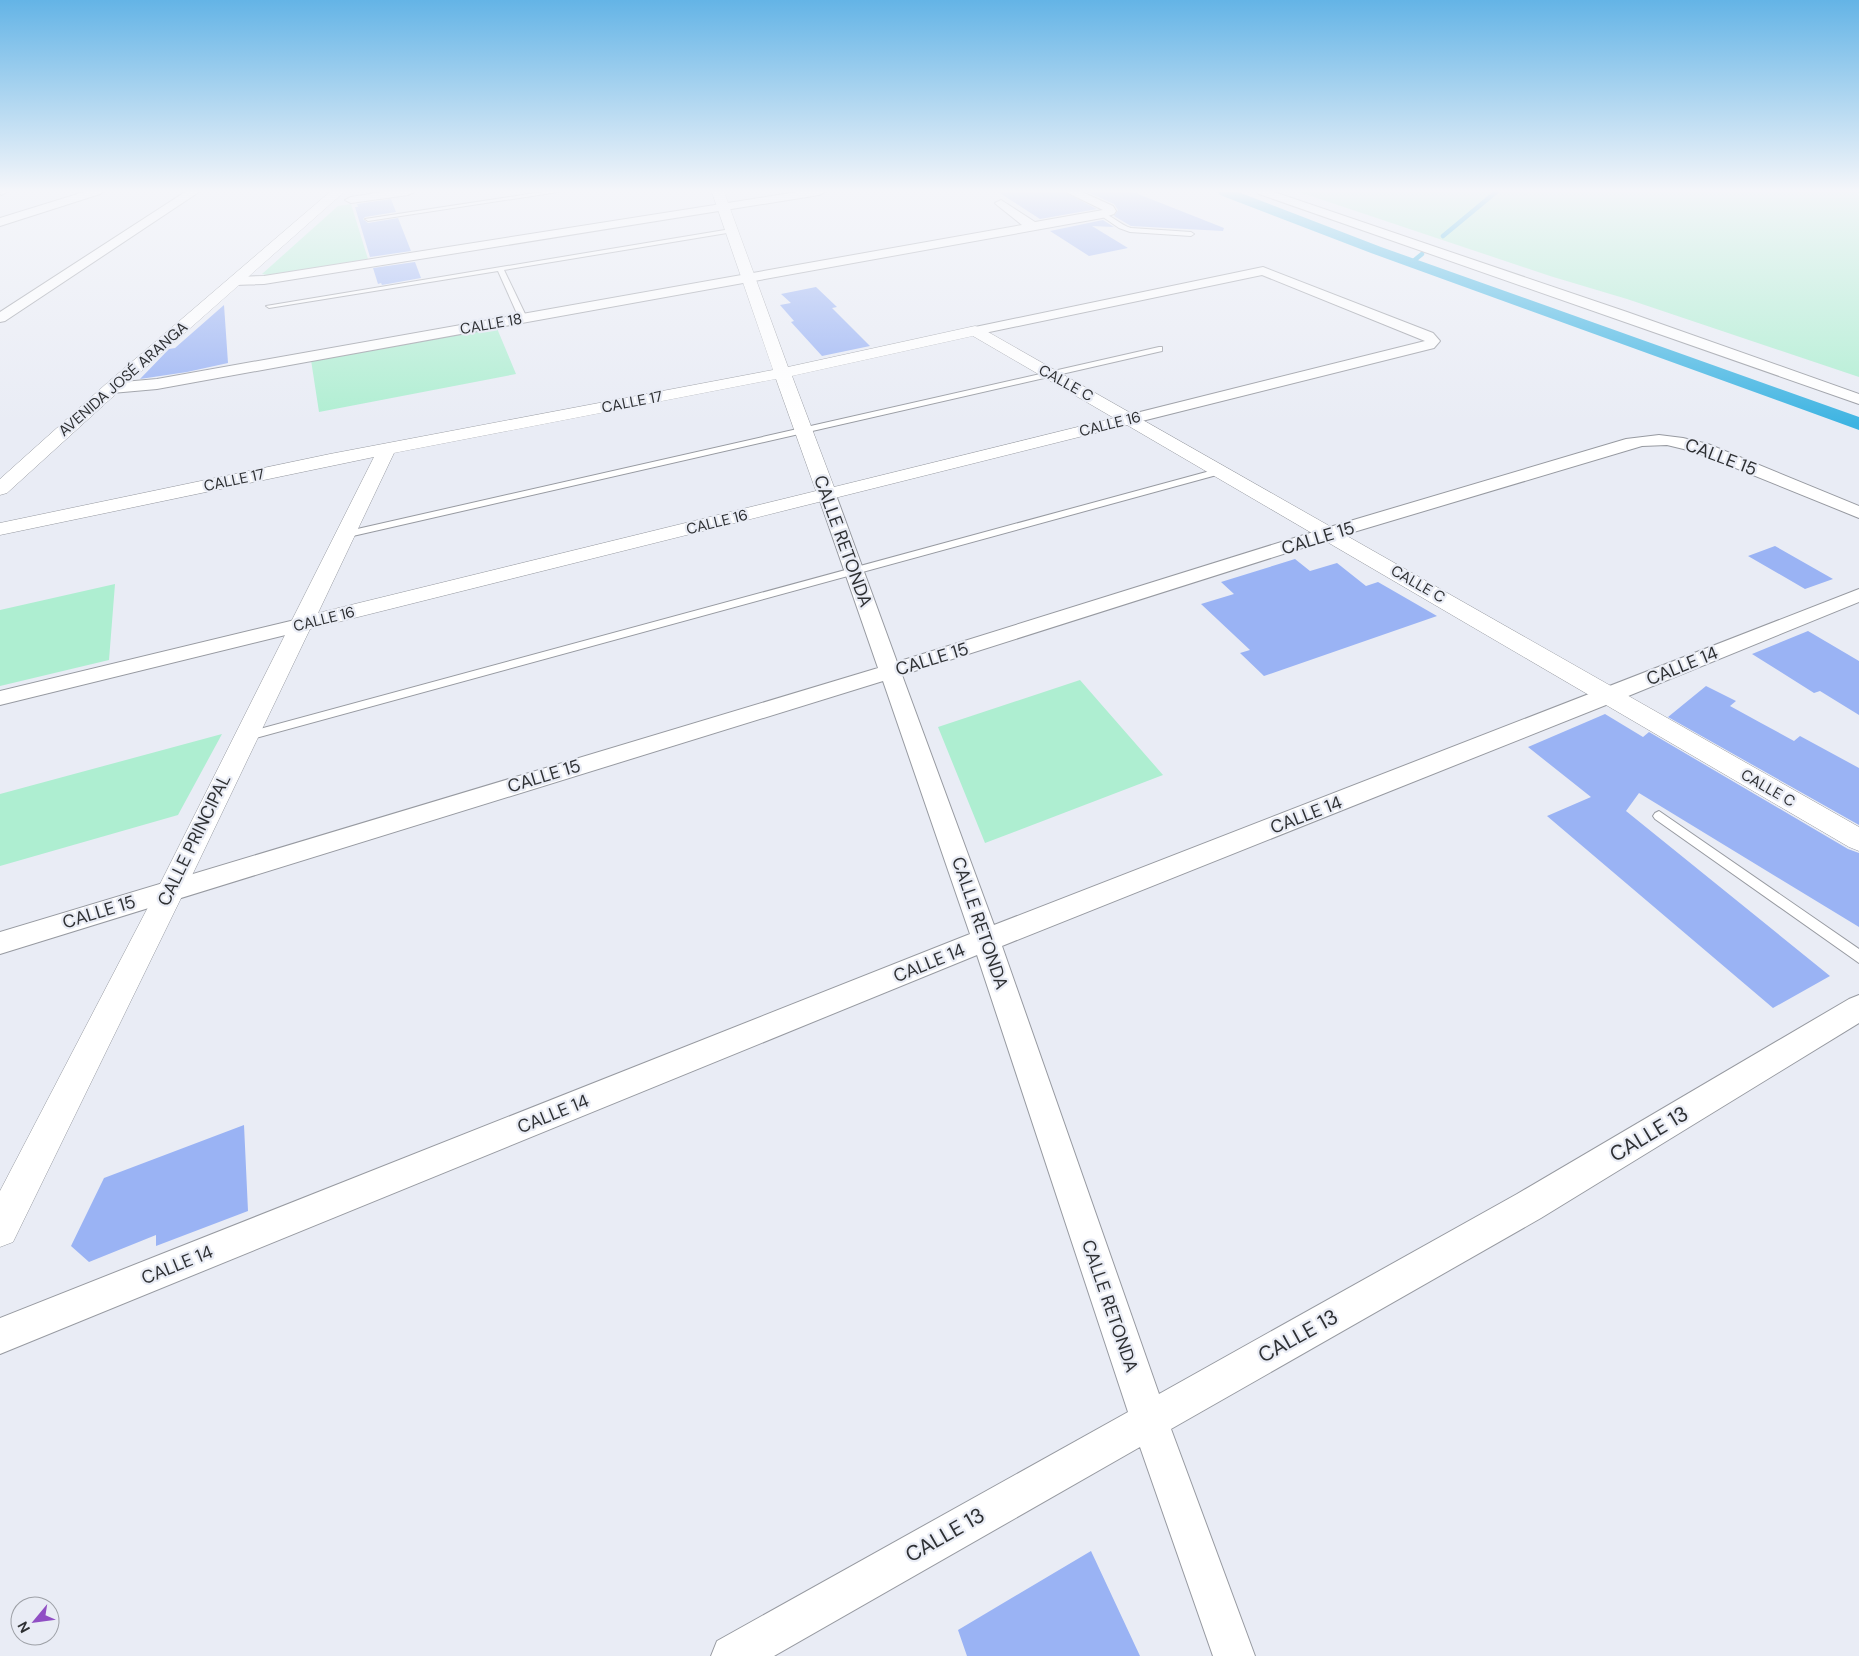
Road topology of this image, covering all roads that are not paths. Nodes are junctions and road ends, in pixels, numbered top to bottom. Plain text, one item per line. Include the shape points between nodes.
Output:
1 (75, 269) edge
2 (251, 269) edge
3 (325, 269) edge
4 (498, 269) edge
5 (500, 269) edge
6 (744, 269) edge
7 (795, 269) edge
8 (1502, 269) edge
9 (1508, 269) edge
10 (747, 278) junction
11 (235, 282) junction
12 (269, 306) dead end
13 (1650, 310) dead end
14 (0, 318) edge
15 (523, 318) junction
16 (975, 331) junction
17 (1433, 341) joint
18 (1716, 348) junction
19 (1159, 349) dead end
20 (1798, 362) junction
21 (783, 373) junction
22 (1050, 374) junction
23 (1859, 383) edge
24 (112, 388) junction
25 (1859, 399) edge
26 (1130, 419) junction
27 (803, 430) junction
28 (386, 451) junction
29 (1221, 471) junction
30 (0, 489) edge
31 (827, 495) junction
32 (1859, 513) edge
33 (0, 529) edge
34 (1330, 534) junction
35 (344, 535) junction
36 (854, 571) junction
37 (1859, 595) edge
38 (299, 625) junction
39 (889, 672) junction
40 (1608, 696) junction
41 (0, 698) edge
42 (245, 737) junction
43 (1658, 816) dead end
44 (1859, 840) edge
45 (171, 890) junction
46 (986, 940) junction
47 (0, 943) edge
48 (1859, 957) edge
49 (1859, 1008) edge
50 (0, 1229) edge
51 (0, 1336) edge
52 (1149, 1419) junction
53 (732, 1656) edge
54 (1234, 1656) edge

1 - 14 street
2 - 11 street, AVENIDA JOSÉ ARANGA
3 - 11 street
4 - 12 lane
5 - 15 lane
6 - 10 street, CALLE RETONDA
7 - 10 street, CALLE 18
8 - 18 street
9 - 13 street via 1600,293
10 - 15 street, CALLE 18
10 - 21 street, CALLE RETONDA
11 - 24 street, AVENIDA JOSÉ ARANGA
15 - 24 street, CALLE 18 via 156,384
16 - 17 street, CALLE 17 via 1263,271 1428,336
16 - 21 street, CALLE 17
16 - 22 street, CALLE C
17 - 26 street, CALLE 16 via 1429,345
18 - 20 street
18 - 25 street
19 - 22 lane
20 - 23 street
20 - 25 street via 1824,381
21 - 27 street, CALLE RETONDA
21 - 28 street, CALLE 17
22 - 26 street, CALLE C
22 - 27 lane
24 - 30 street, AVENIDA JOSÉ ARANGA
26 - 29 street, CALLE C
26 - 31 street, CALLE 16
27 - 31 street, CALLE RETONDA
27 - 35 lane
28 - 33 street, CALLE 17
28 - 35 street, CALLE PRINCIPAL
29 - 34 street, CALLE C
29 - 36 lane
31 - 36 street, CALLE RETONDA
31 - 38 street, CALLE 16
32 - 34 street, CALLE 15 via 1702,448 1654,439
34 - 39 street, CALLE 15
34 - 40 street, CALLE C
35 - 38 street, CALLE PRINCIPAL
36 - 39 street, CALLE RETONDA
36 - 42 lane
37 - 40 street, CALLE 14
38 - 41 street, CALLE 16
38 - 42 street, CALLE PRINCIPAL
39 - 45 street, CALLE 15
39 - 46 street, CALLE RETONDA
40 - 44 street, CALLE C
40 - 46 street, CALLE 14
42 - 45 street, CALLE PRINCIPAL
43 - 48 lane
45 - 47 street, CALLE 15
45 - 50 street, CALLE PRINCIPAL
46 - 51 street, CALLE 14
46 - 52 street, CALLE RETONDA
49 - 52 street, CALLE 13 via 1528,1206
52 - 53 street, CALLE 13
52 - 54 street, CALLE RETONDA

